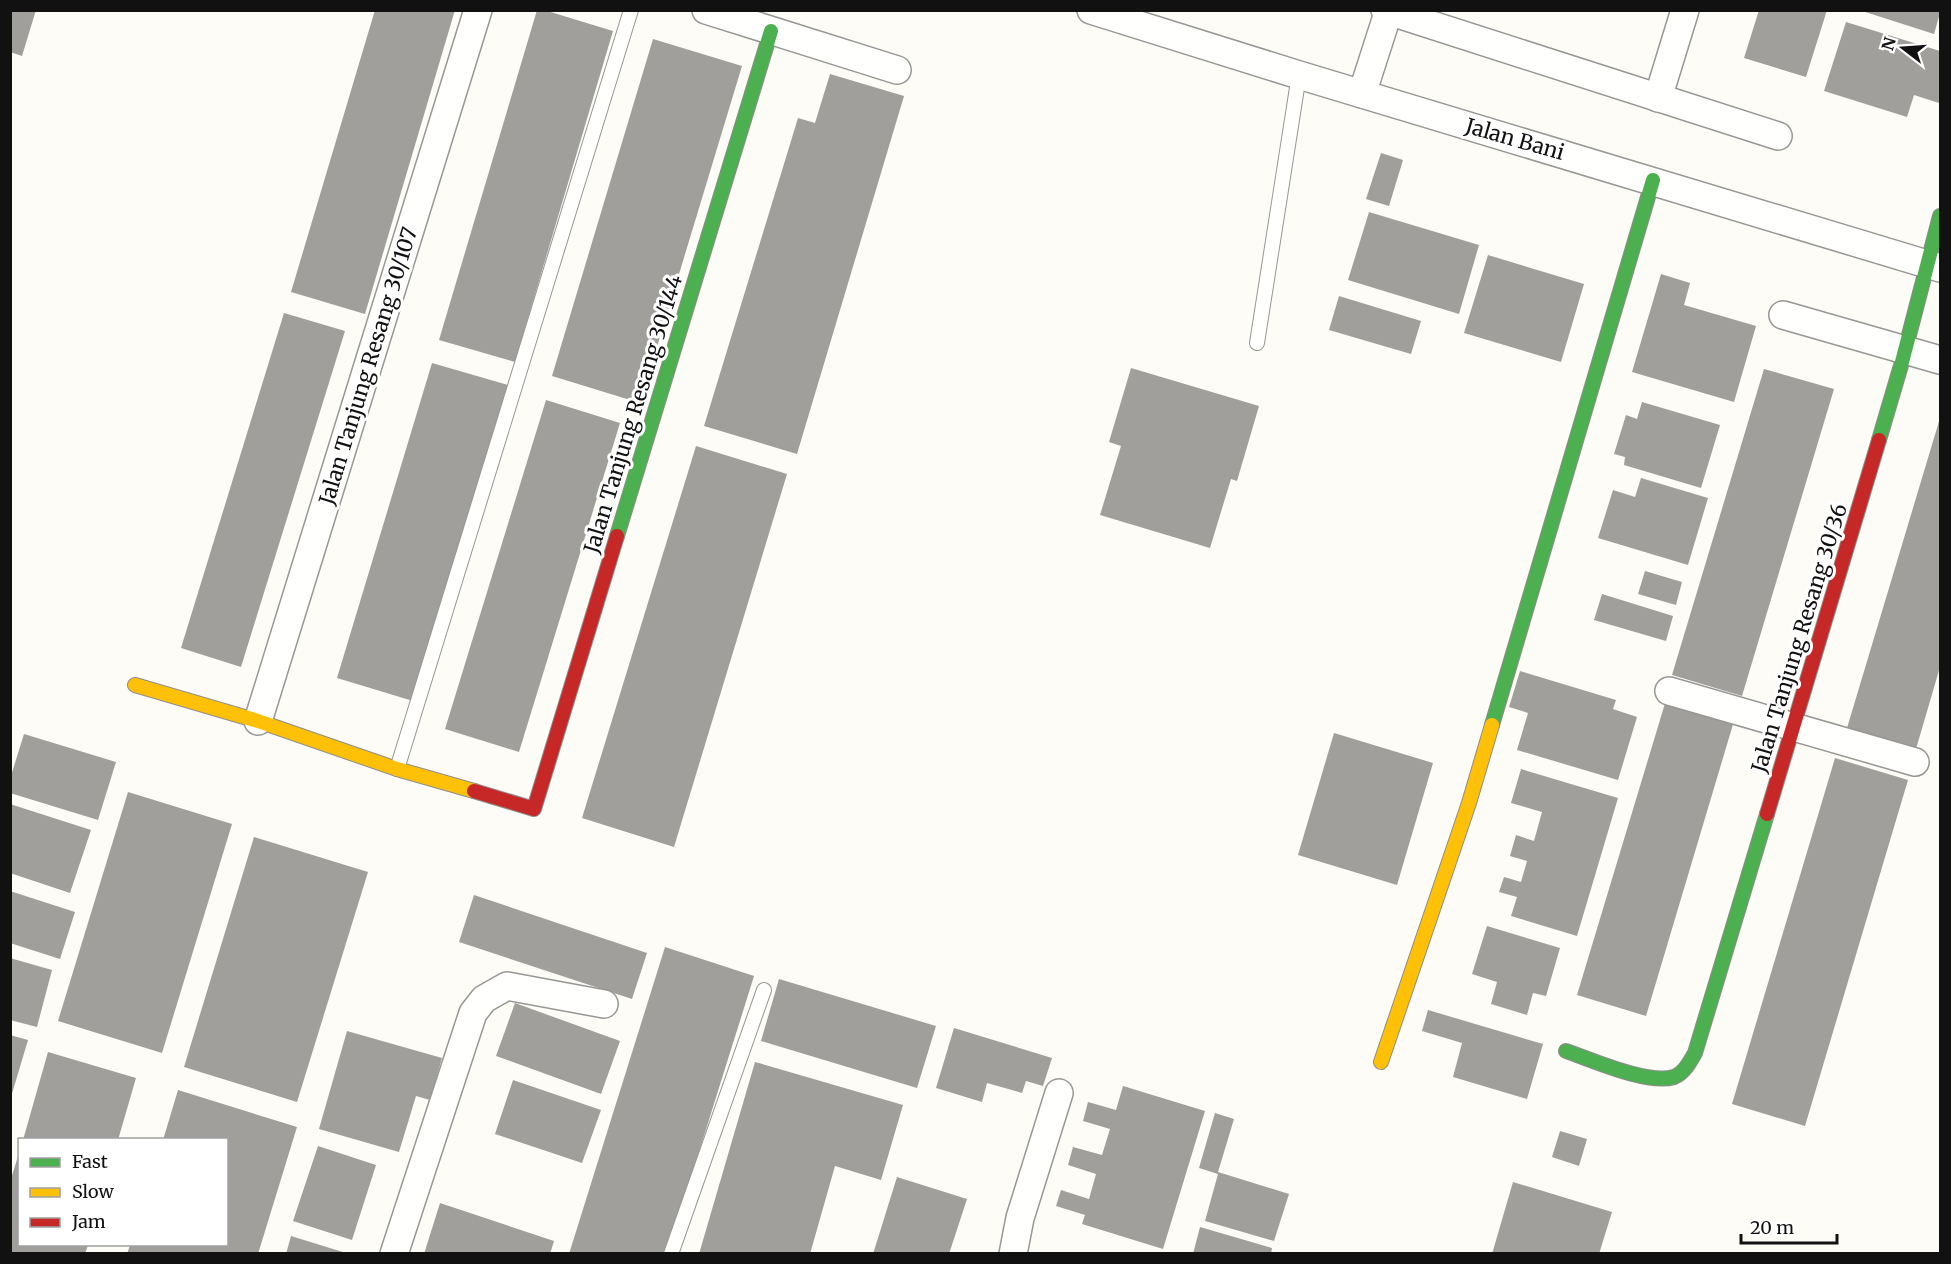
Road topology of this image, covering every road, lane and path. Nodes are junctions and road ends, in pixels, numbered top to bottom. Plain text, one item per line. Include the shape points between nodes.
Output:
1 (478, 10) edge
2 (631, 10) edge
3 (706, 10) edge
4 (1091, 10) edge
5 (1684, 10) edge
6 (1387, 11) edge
7 (771, 31) junction
8 (897, 70) dead end
9 (1299, 75) junction
10 (1362, 94) junction
11 (1658, 98) junction
12 (1778, 136) dead end
13 (1653, 180) junction
14 (1941, 216) edge
15 (1933, 266) edge
16 (1783, 315) dead end
17 (1257, 343) dead end
18 (1905, 351) junction
19 (1941, 360) edge
20 (135, 685) dead end
21 (1669, 691) dead end
22 (258, 721) junction
23 (1795, 727) junction
24 (1915, 762) dead end
25 (397, 769) junction
26 (764, 990) dead end
27 (604, 1004) dead end
28 (1566, 1051) dead end
29 (1382, 1062) dead end
30 (1059, 1093) dead end
31 (394, 1254) edge
32 (671, 1254) edge
33 (1013, 1254) edge

1 - 22 street, Jalan Tanjung Resang 30/107
2 - 25 lane
3 - 7 street
4 - 9 street, Jalan Bani
5 - 11 street
6 - 10 street
6 - 11 street
7 - 8 street
7 - 25 street, Jalan Tanjung Resang 30/144 via 534,809
9 - 10 street, Jalan Bani
9 - 17 lane
10 - 13 street, Jalan Bani
11 - 12 street
13 - 15 street, Jalan Bani
13 - 29 street via 1469,802
14 - 15 street, Jalan Tanjung Resang 30/36
15 - 18 street, Jalan Tanjung Resang 30/36
16 - 18 street
18 - 19 street
18 - 23 street, Jalan Tanjung Resang 30/36
20 - 22 street
21 - 23 street
22 - 25 street
23 - 24 street
23 - 28 street, Jalan Tanjung Resang 30/36 via 1695,1053 1686,1068 1673,1077 1651,1079
26 - 32 lane
27 - 31 street via 507,986 484,999 473,1013
30 - 33 street via 1020,1218

